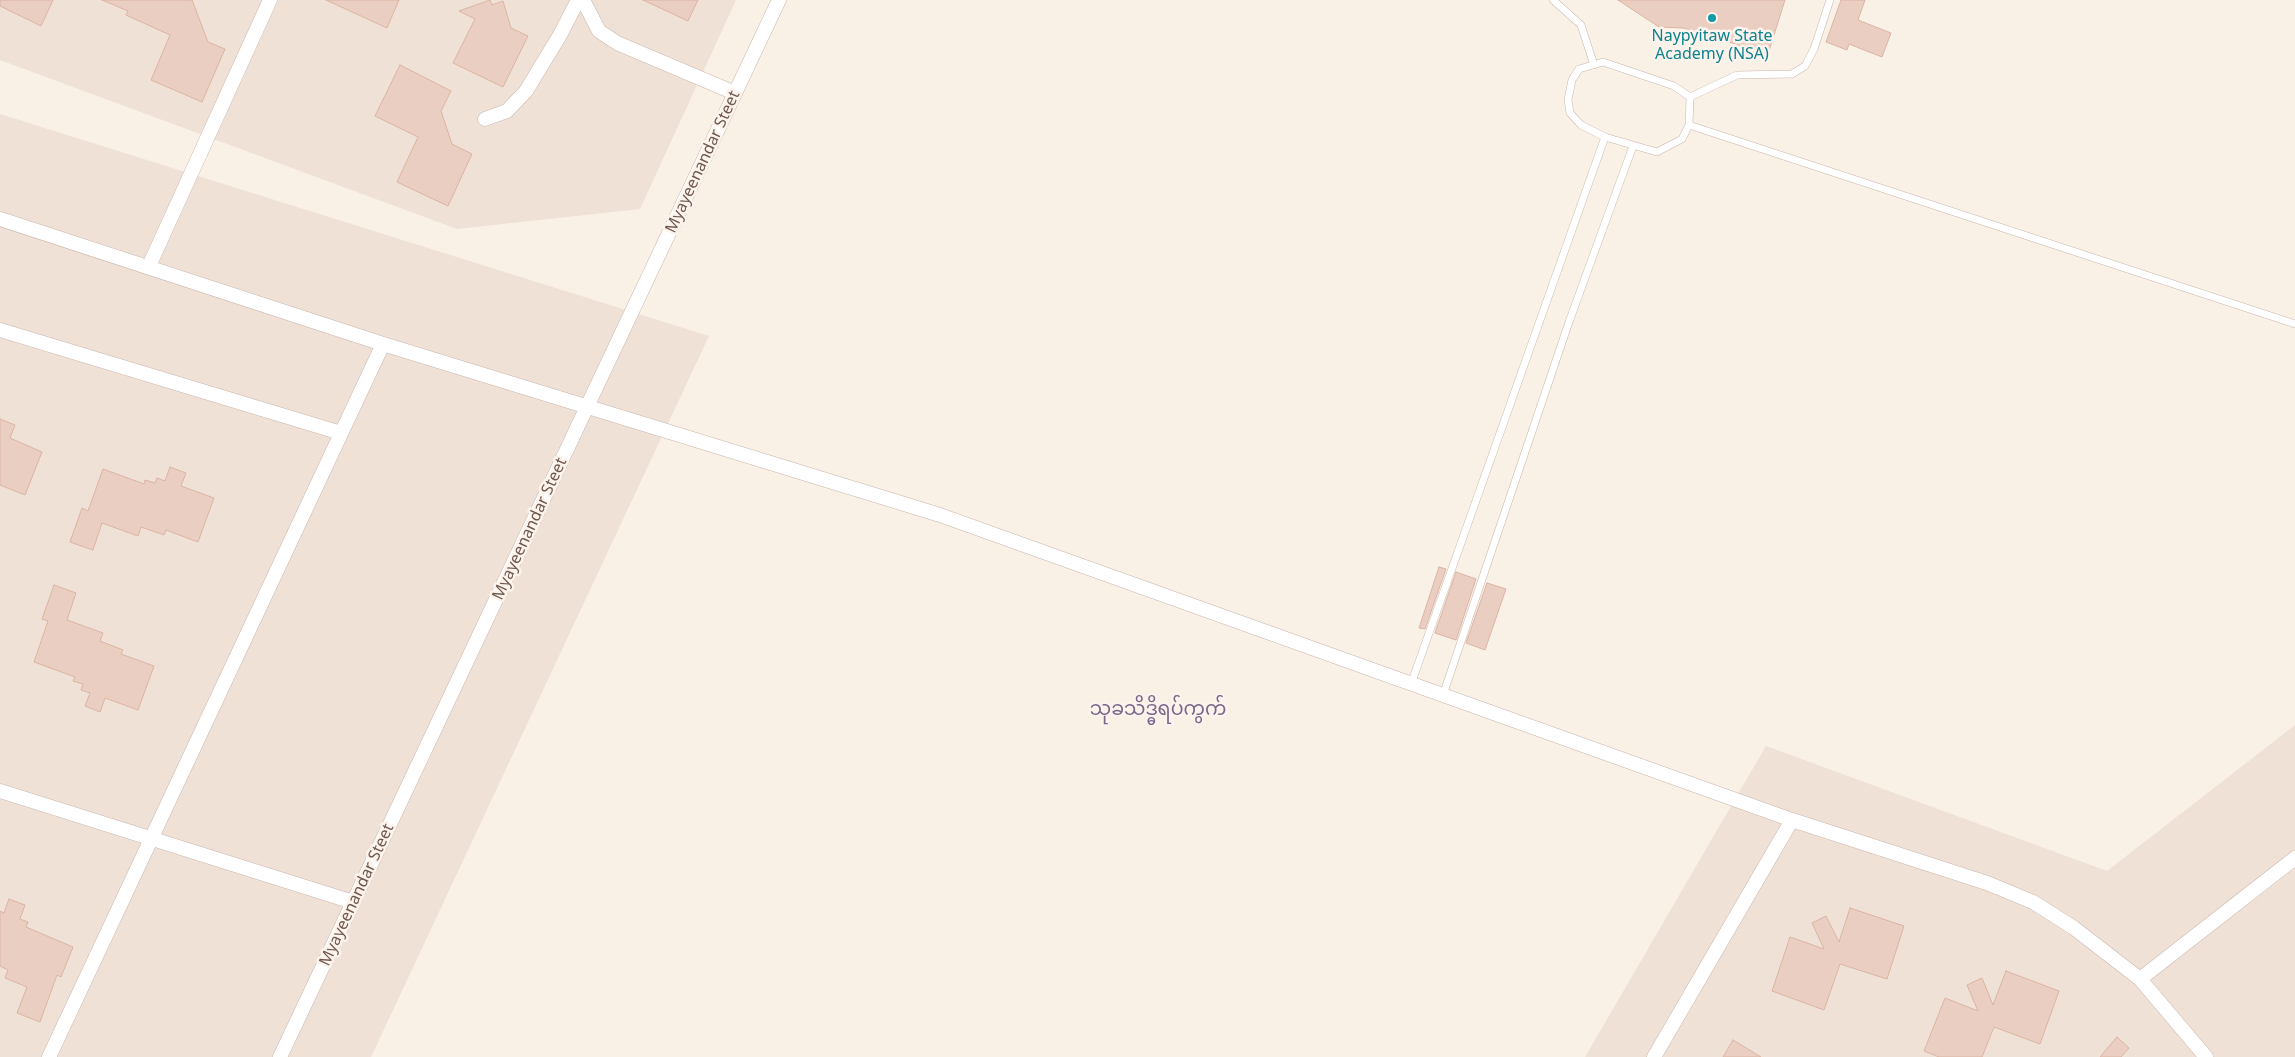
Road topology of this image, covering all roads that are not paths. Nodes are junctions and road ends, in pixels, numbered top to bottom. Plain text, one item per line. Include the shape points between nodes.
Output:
1 (270, 0) edge
2 (578, 0) edge
3 (583, 0) edge
4 (779, 0) edge
5 (1553, 0) edge
6 (1830, 0) edge
7 (1594, 65) junction
8 (735, 94) junction
9 (1690, 97) junction
10 (485, 119) dead end
11 (1689, 125) junction
12 (1605, 137) junction
13 (1633, 146) junction
14 (0, 219) edge
15 (149, 266) junction
16 (2295, 324) edge
17 (0, 330) edge
18 (383, 344) junction
19 (588, 406) junction
20 (342, 433) junction
21 (1411, 684) junction
22 (1443, 695) junction
23 (0, 791) edge
24 (1792, 820) junction
25 (153, 838) junction
26 (2295, 858) edge
27 (353, 902) junction
28 (2140, 980) junction
29 (49, 1057) edge
30 (280, 1057) edge
31 (1654, 1057) edge
32 (2206, 1057) edge

1 - 15 street
2 - 10 street via 526,91 507,111
3 - 8 street via 599,31 617,43
4 - 8 street, Myayeenandar Steet
5 - 7 lane via 1581,25
6 - 9 lane via 1814,49 1804,66 1792,74 1737,75
7 - 9 lane via 1603,62 1674,86
7 - 12 lane via 1579,69 1572,80 1568,100 1570,114 1581,125
8 - 19 street, Myayeenandar Steet
9 - 11 lane
11 - 13 lane via 1682,139 1657,152
11 - 16 lane
12 - 13 lane
12 - 21 lane
13 - 22 lane via 1569,322
14 - 15 street
15 - 18 street
17 - 20 street
18 - 19 street
18 - 20 street
19 - 21 street via 940,515
19 - 27 street, Myayeenandar Steet
20 - 25 street
21 - 22 street
22 - 24 street
23 - 25 street
24 - 28 street via 1987,883 2032,902 2074,928
24 - 31 street
25 - 27 street
25 - 29 street
26 - 28 street
27 - 30 street, Myayeenandar Steet
28 - 32 street

